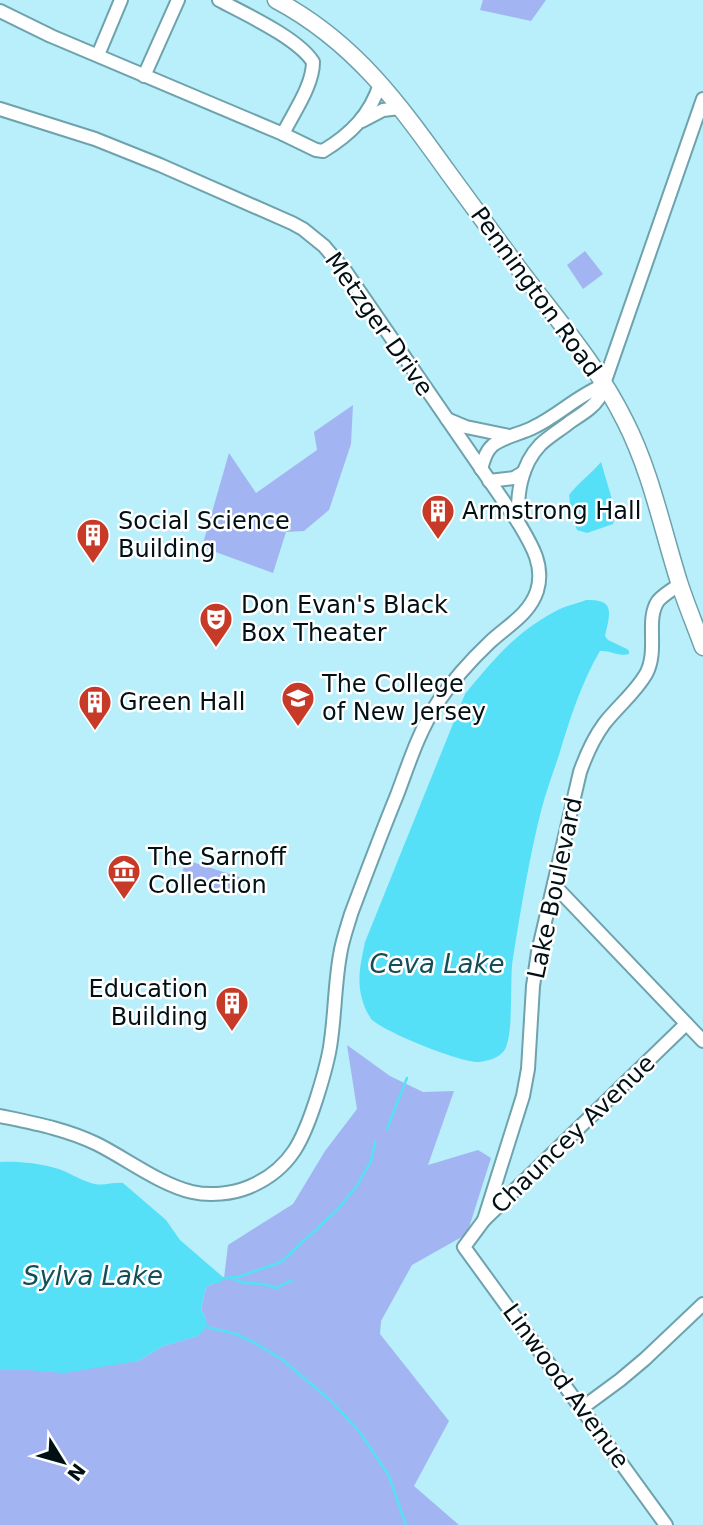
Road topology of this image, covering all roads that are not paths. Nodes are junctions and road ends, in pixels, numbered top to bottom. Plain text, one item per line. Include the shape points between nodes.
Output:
1 (121, 0) edge
2 (178, 0) edge
3 (219, 0) edge
4 (276, 0) edge
5 (0, 11) edge
6 (98, 55) junction
7 (144, 76) junction
8 (380, 84) junction
9 (703, 99) edge
10 (400, 108) junction
11 (0, 109) edge
12 (359, 123) junction
13 (283, 134) junction
14 (604, 385) junction
15 (447, 419) junction
16 (509, 436) junction
17 (481, 469) junction
18 (524, 472) junction
19 (489, 481) junction
20 (518, 522) junction
21 (680, 585) junction
22 (703, 647) edge
23 (554, 885) junction
24 (686, 1024) junction
25 (703, 1041) edge
26 (0, 1116) edge
27 (484, 1220) junction
28 (464, 1247) joint
29 (703, 1304) edge
30 (582, 1408) junction
31 (666, 1525) edge

1 - 6 street
2 - 7 street
3 - 13 street via 287,39 313,62 309,83
4 - 8 main road, Pennington Road via 326,32
5 - 6 street
6 - 7 street
7 - 13 street
8 - 10 main road, Pennington Road
8 - 12 street
9 - 14 street
10 - 12 street via 383,110
10 - 14 main road, Pennington Road
11 - 15 street, Metzger Drive via 91,137 160,165 315,237
12 - 13 street via 323,151
14 - 16 street via 532,428
14 - 18 street via 593,406 541,444
14 - 21 main road, Pennington Road via 642,458
15 - 16 street
15 - 17 street, Metzger Drive
16 - 17 street via 487,451
17 - 19 street, Metzger Drive
18 - 19 street
18 - 20 street via 517,499
19 - 20 street, Metzger Drive
20 - 26 street, Metzger Drive via 536,554 537,591 525,612 456,678 416,743 344,935 329,1054 309,1121 290,1158 270,1176 246,1188 192,1192 70,1132
21 - 22 main road, Pennington Road
21 - 23 street, Lake Boulevard via 659,600 654,611 652,660 646,673 604,724 587,753
23 - 24 street
23 - 27 street, Lake Boulevard via 533,986 523,1096
24 - 25 street
24 - 27 street, Chauncey Avenue
27 - 28 street, Chauncey Avenue
28 - 30 street, Linwood Avenue
29 - 30 street via 645,1359
30 - 31 street, Linwood Avenue

